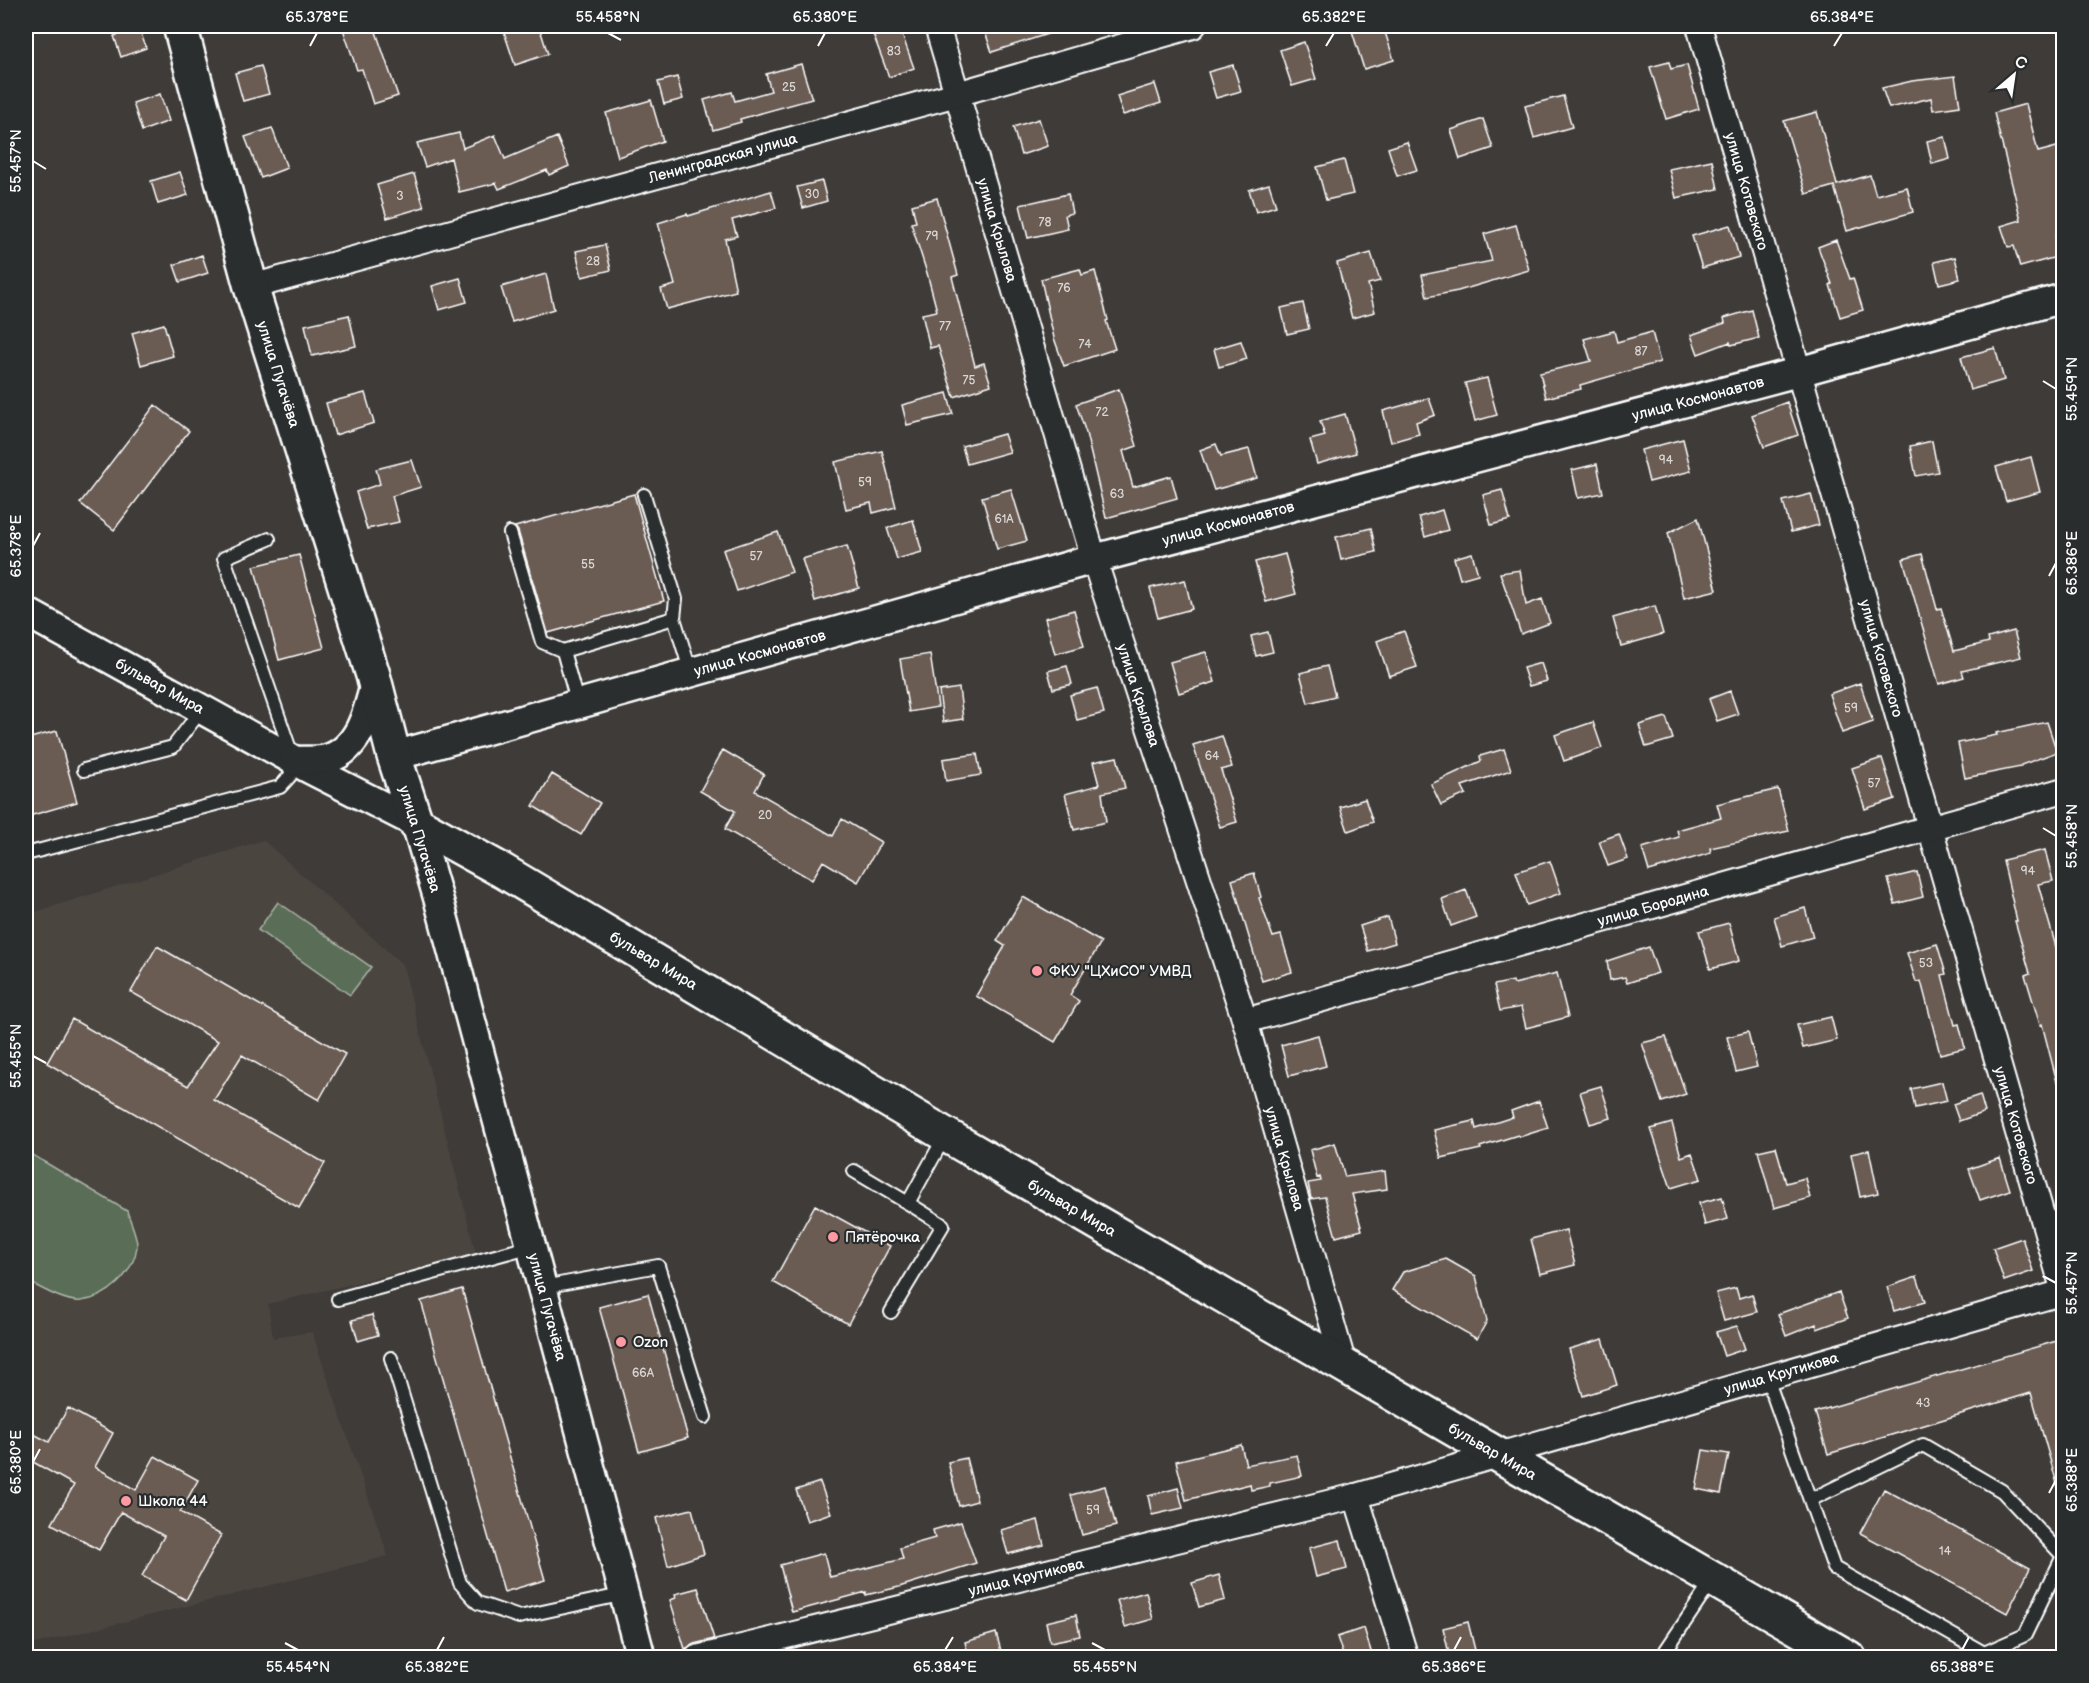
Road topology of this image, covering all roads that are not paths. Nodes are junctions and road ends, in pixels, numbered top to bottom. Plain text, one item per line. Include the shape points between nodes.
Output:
1 (180, 26) edge
2 (937, 26) edge
3 (1193, 26) edge
4 (1699, 26) edge
5 (957, 94) junction
6 (251, 287) junction
7 (2064, 298) edge
8 (1798, 372) junction
9 (644, 495) dead end
10 (510, 533) dead end
11 (269, 539) dead end
12 (1094, 559) junction
13 (26, 612) edge
14 (674, 618) junction
15 (563, 651) junction
16 (691, 673) junction
17 (375, 684) junction
18 (578, 705) junction
19 (202, 709) junction
20 (394, 756) junction
21 (294, 761) junction
22 (84, 770) dead end
23 (2064, 790) edge
24 (416, 822) junction
25 (1930, 828) junction
26 (26, 854) edge
27 (1245, 1021) junction
28 (946, 1135) junction
29 (854, 1171) dead end
30 (908, 1203) junction
31 (532, 1246) junction
32 (543, 1287) junction
33 (2064, 1292) edge
34 (338, 1299) dead end
35 (891, 1312) dead end
36 (391, 1358) dead end
37 (1344, 1365) junction
38 (1767, 1378) junction
39 (705, 1417) dead end
40 (1500, 1456) junction
41 (1356, 1497) junction
42 (1810, 1500) junction
43 (1713, 1579) junction
44 (625, 1594) junction
45 (641, 1658) edge
46 (697, 1658) edge
47 (1406, 1658) edge
48 (1664, 1658) edge
49 (1849, 1658) edge

1 - 6 main road, улица Пугачёва
2 - 5 street, улица Крылова
3 - 5 street, Ленинградская улица
4 - 8 street, улица Котовского
5 - 6 street, Ленинградская улица
5 - 12 street, улица Крылова
6 - 17 main road, улица Пугачёва
7 - 8 street, улица Космонавтов
8 - 12 street, улица Космонавтов
8 - 25 street, улица Котовского
9 - 14 lane via 676,599
10 - 15 lane via 542,642
11 - 21 lane via 224,558
12 - 16 street, улица Космонавтов
12 - 27 street, улица Крылова
13 - 19 street, бульвар Мира
14 - 15 lane
14 - 16 lane
15 - 18 lane
16 - 18 street, улица Космонавтов
17 - 20 main road, улица Пугачёва
17 - 21 street via 361,729 350,746 324,760
18 - 20 street, улица Космонавтов
19 - 21 street, бульвар Мира
19 - 22 lane via 173,747
20 - 24 main road, улица Пугачёва
21 - 24 street, бульвар Мира
21 - 26 lane via 290,776 280,787
23 - 25 street, улица Бородина
24 - 28 main road, бульвар Мира
24 - 31 street, улица Пугачёва
25 - 27 street, улица Бородина
25 - 33 street, улица Котовского
27 - 37 street, улица Крылова
28 - 30 lane
28 - 37 main road, бульвар Мира
29 - 30 lane
30 - 35 lane via 943,1225
31 - 32 street, улица Пугачёва
31 - 34 lane
32 - 39 lane via 658,1266
32 - 44 street, улица Пугачёва
33 - 38 street, улица Крутикова
36 - 44 lane via 460,1583 478,1603 519,1617
37 - 40 main road, бульвар Мира
38 - 40 street, улица Крутикова
38 - 42 lane
40 - 41 street
40 - 43 main road, бульвар Мира
41 - 46 street, улица Крутикова
41 - 47 street
42 - 42 lane via 1834,1568 1984,1653 2025,1635 2063,1556 2002,1491 1923,1445
43 - 48 lane
43 - 49 main road, бульвар Мира
44 - 45 street, улица Пугачёва

